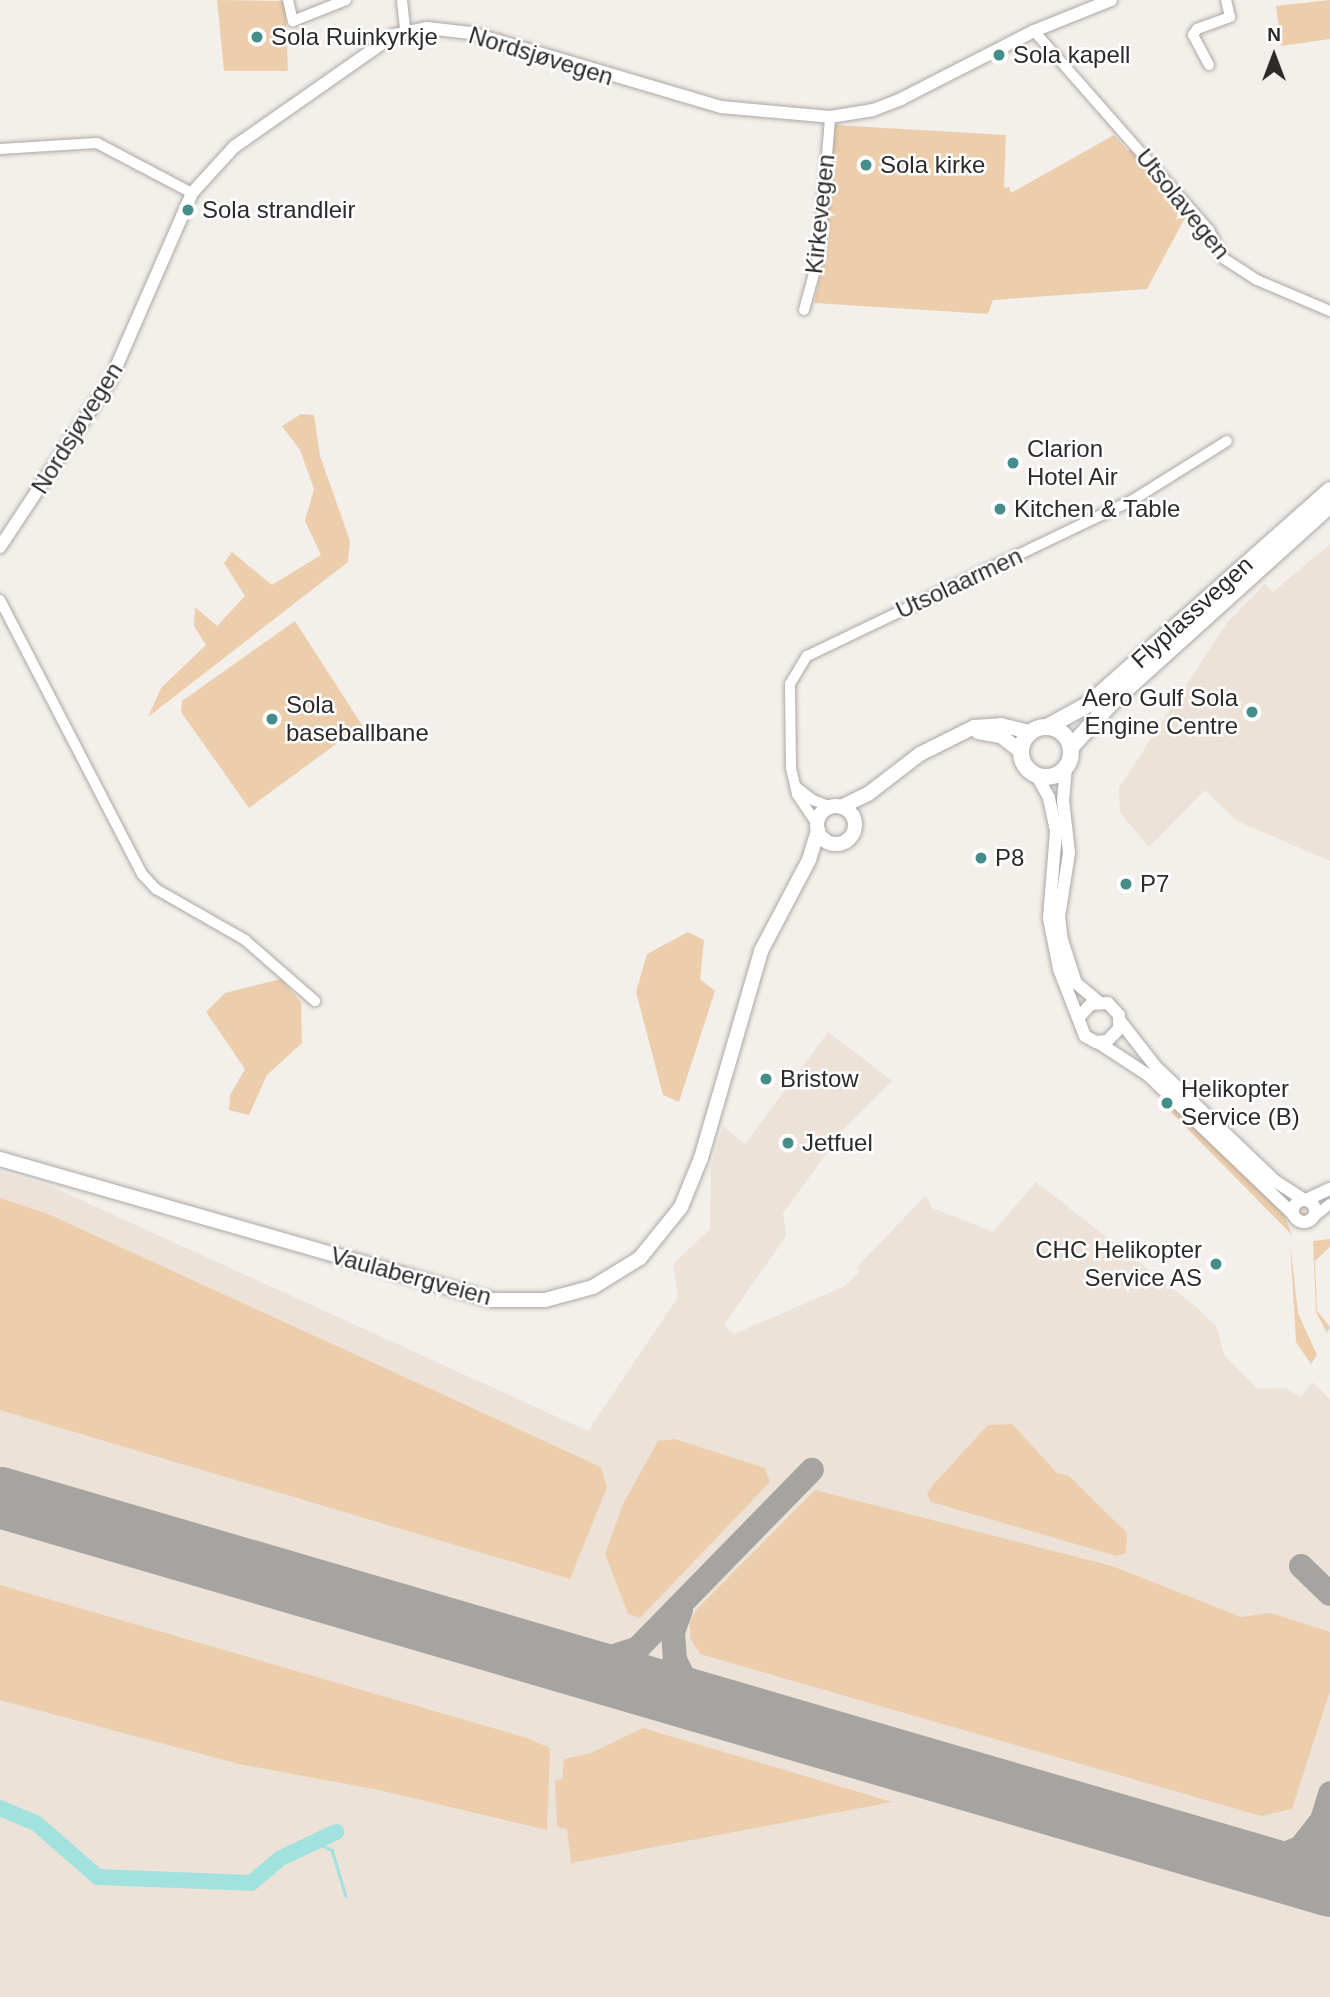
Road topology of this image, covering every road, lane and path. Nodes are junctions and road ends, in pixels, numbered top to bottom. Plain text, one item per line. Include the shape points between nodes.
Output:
1 (288, 0) edge
2 (346, 0) edge
3 (402, 0) edge
4 (1111, 0) edge
5 (1226, 0) edge
6 (405, 31) junction
7 (1034, 31) junction
8 (1209, 65) dead end
9 (830, 117) junction
10 (0, 149) edge
11 (192, 193) junction
12 (804, 310) dead end
13 (1330, 311) edge
14 (1227, 441) dead end
15 (1330, 490) edge
16 (1330, 505) edge
17 (0, 547) edge
18 (0, 600) edge
19 (1049, 726) junction
20 (1029, 732) junction
21 (963, 733) junction
22 (1071, 747) junction
23 (1020, 751) junction
24 (1066, 767) junction
25 (1037, 776) junction
26 (796, 786) junction
27 (867, 794) junction
28 (836, 807) junction
29 (855, 823) junction
30 (818, 827) junction
31 (838, 844) junction
32 (808, 860) junction
33 (315, 1001) dead end
34 (1099, 1002) junction
35 (1080, 1016) junction
36 (1120, 1021) junction
37 (1099, 1043) junction
38 (0, 1158) edge
39 (1330, 1189) edge
40 (1305, 1200) junction
41 (1330, 1204) edge
42 (1293, 1214) junction
43 (1315, 1216) junction

1 - 2 street via 293,22
3 - 6 street
4 - 7 street, Nordsjøvegen
5 - 8 street via 1230,17 1197,29 1193,35
6 - 9 street, Nordsjøvegen via 471,33 721,107
6 - 11 street, Nordsjøvegen via 358,56 234,147
7 - 9 street, Nordsjøvegen via 901,99 873,110
7 - 13 street, Utsolavegen via 1209,230 1223,258 1257,280
9 - 12 street, Kirkevegen via 819,255
10 - 11 street via 97,142
11 - 17 street, Nordsjøvegen via 110,381
14 - 26 street, Utsolaarmen via 1131,500 807,656 790,684 791,767
15 - 19 highway, Flyplassvegen via 1089,704
16 - 22 highway, Flyplassvegen via 1112,702
18 - 33 street via 142,874 156,889 245,940
19 - 20 highway
19 - 22 highway via 1067,737
20 - 21 main road via 986,725
20 - 23 highway
21 - 23 main road via 1001,736
21 - 27 main road via 920,754
22 - 24 highway
23 - 25 highway via 1022,762
24 - 25 highway via 1048,777
24 - 34 street via 1063,800 1069,853 1059,917 1062,940 1076,983
25 - 35 street via 1049,798 1058,849 1049,892 1053,943
26 - 28 street via 813,800
26 - 30 street, Utsolaarmen
27 - 28 main road
27 - 29 main road
28 - 29 main road
28 - 30 main road
29 - 31 main road via 851,837
30 - 31 main road via 826,841
30 - 32 main road, Vaulabergveien
31 - 32 main road
32 - 38 main road, Vaulabergveien via 781,906 758,960 701,1157 681,1207 640,1258 593,1287 545,1300 492,1300
34 - 35 street
34 - 36 street via 1113,1006
35 - 37 street via 1085,1036
36 - 37 street via 1115,1037
36 - 40 street via 1127,1035 1166,1076 1275,1181
37 - 42 street via 1148,1075
39 - 40 street
40 - 42 street via 1295,1204
40 - 43 street via 1315,1208
41 - 43 street
42 - 43 street via 1302,1223

